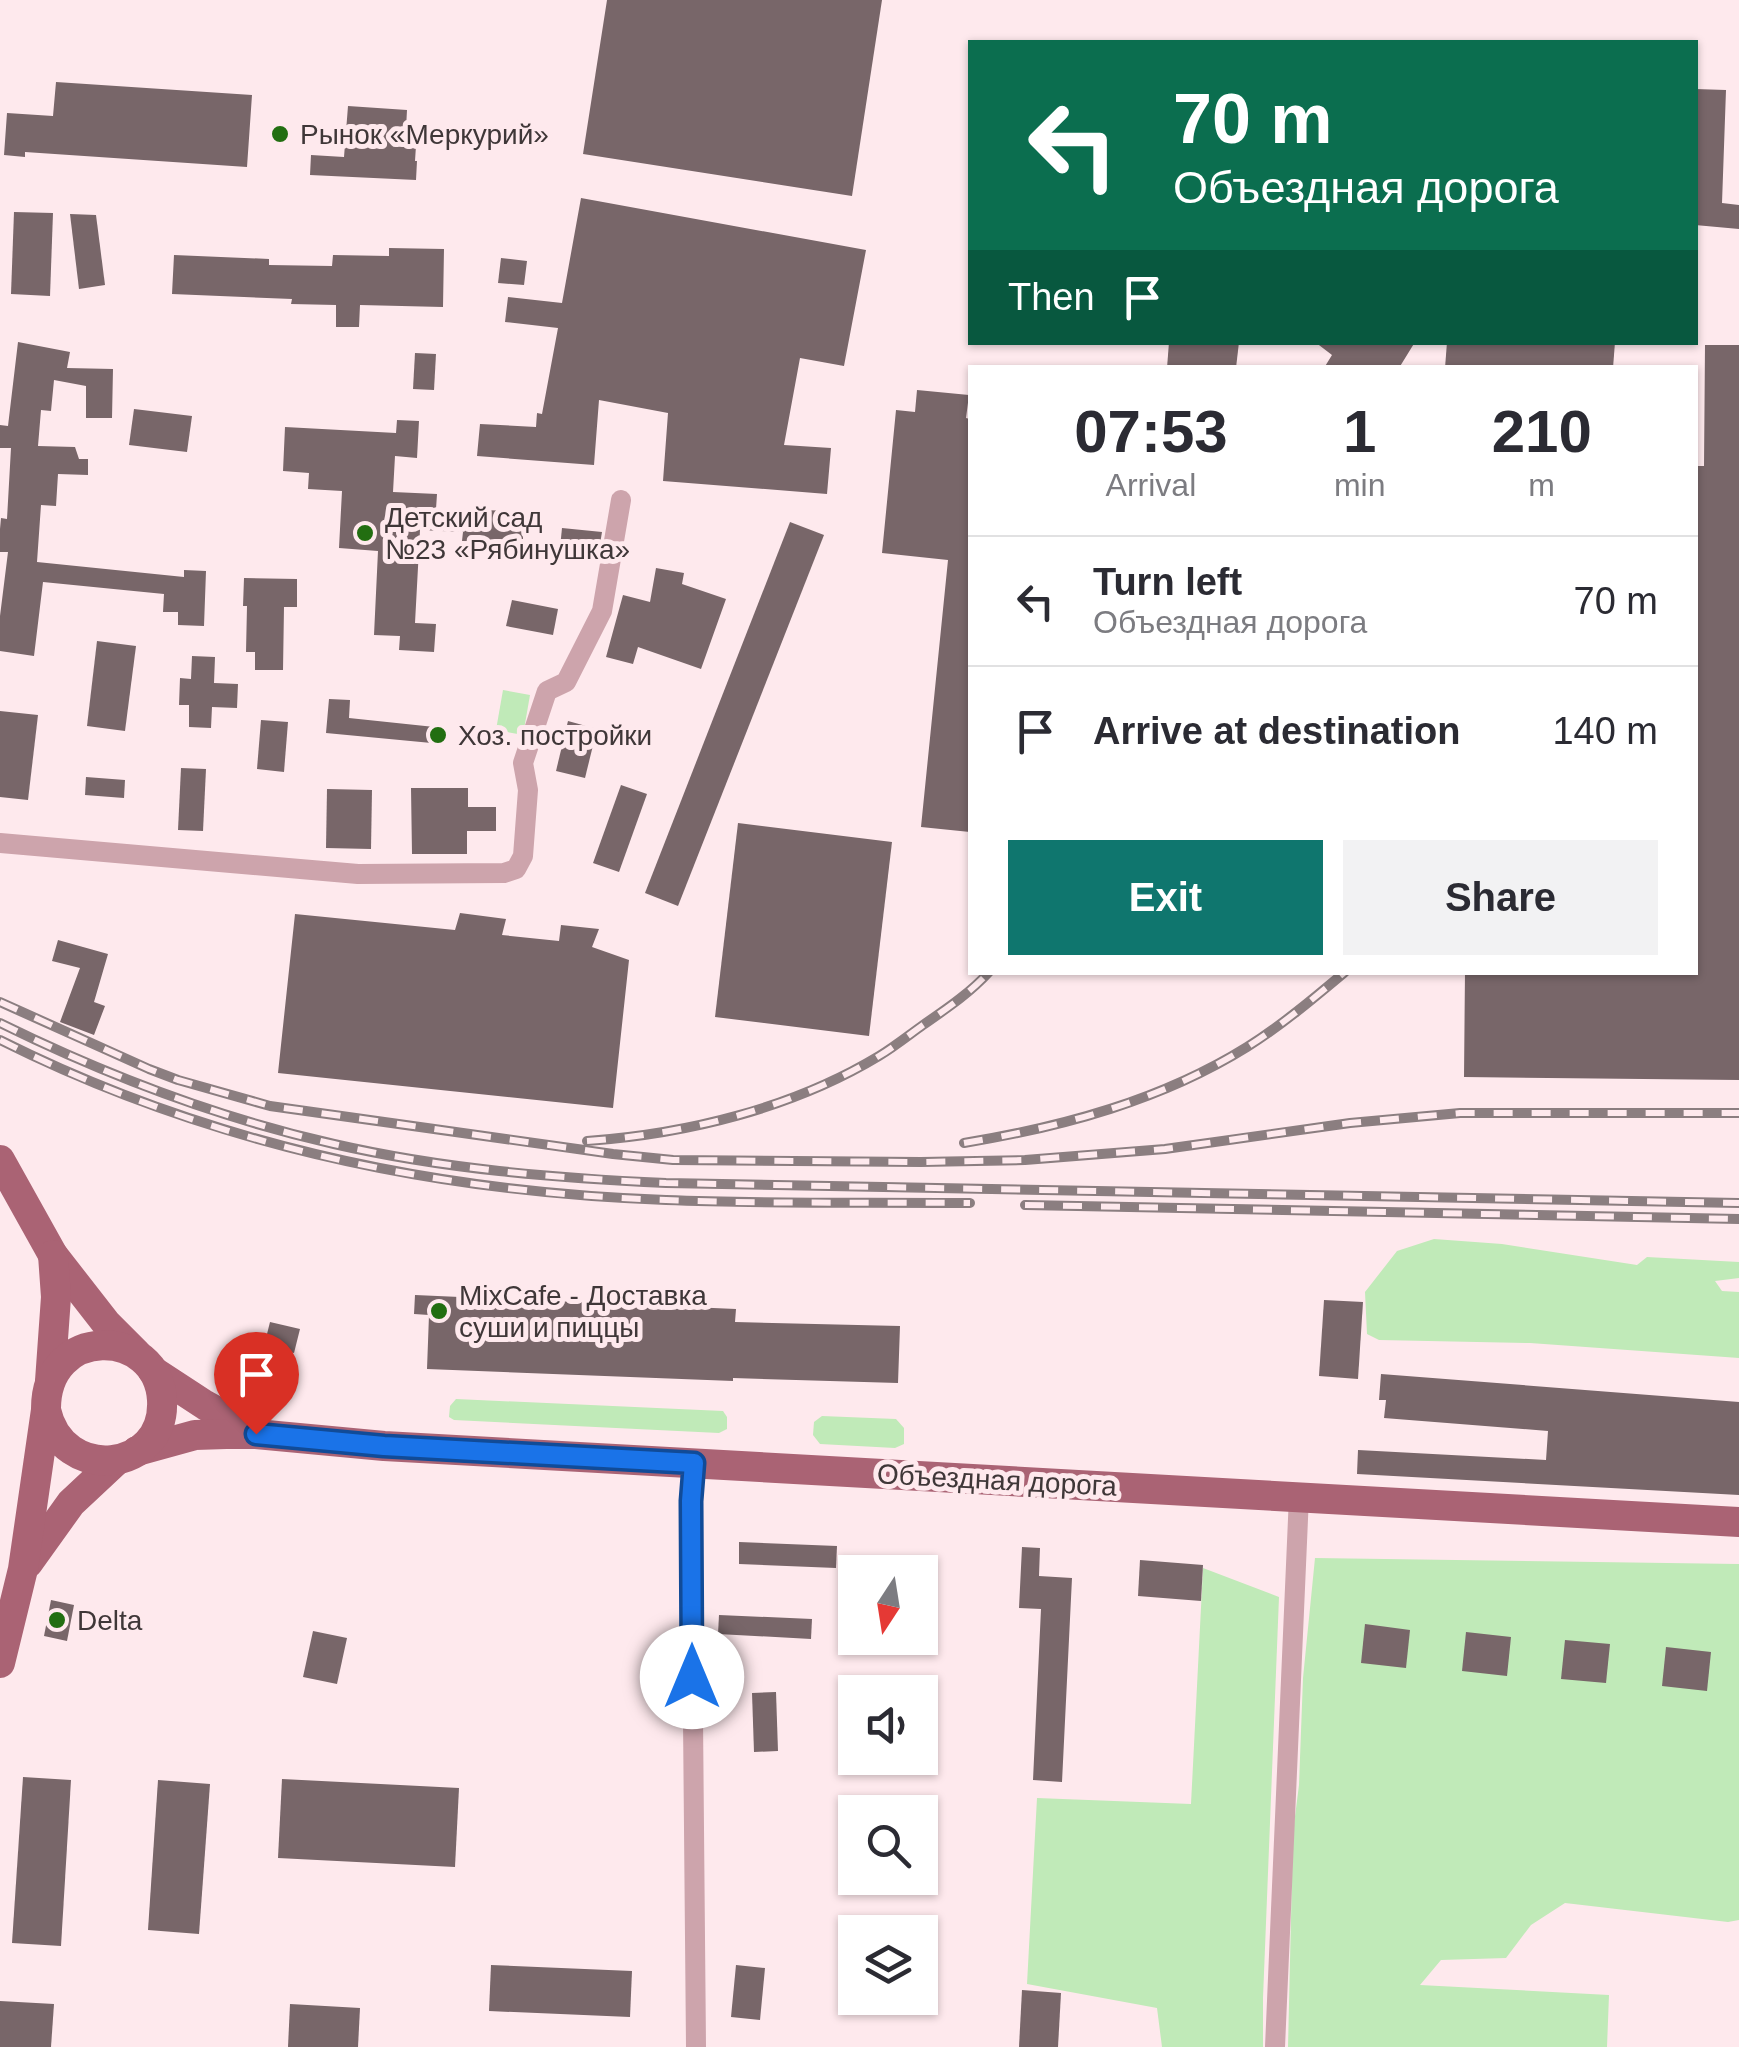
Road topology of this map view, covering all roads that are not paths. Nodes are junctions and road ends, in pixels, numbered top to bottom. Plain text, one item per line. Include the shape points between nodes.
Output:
1 (621, 500) dead end
2 (0, 843) edge
3 (0, 1160) edge
4 (53, 1255) junction
5 (146, 1363) junction
6 (48, 1396) junction
7 (256, 1434) junction
8 (127, 1456) junction
9 (694, 1463) junction
10 (1299, 1496) junction
11 (1739, 1522) edge
12 (24, 1569) junction
13 (0, 1662) edge
14 (696, 2047) edge
15 (1275, 2047) edge

1 - 2 street via 602,610 566,682 547,691 524,763 524,856 516,869 358,874
3 - 4 main road
4 - 5 main road
4 - 6 main road
5 - 6 main road via 117,1346 82,1349 63,1362
5 - 7 main road
5 - 8 main road via 162,1396 162,1414 155,1432
6 - 8 main road via 52,1429 71,1450 88,1459
6 - 12 main road
7 - 8 main road, Объездная дорога via 195,1435
7 - 9 main road, Объездная дорога
8 - 12 main road via 71,1503
9 - 10 main road, Объездная дорога
9 - 14 street
10 - 11 main road, Объездная дорога
10 - 15 street
12 - 13 main road

